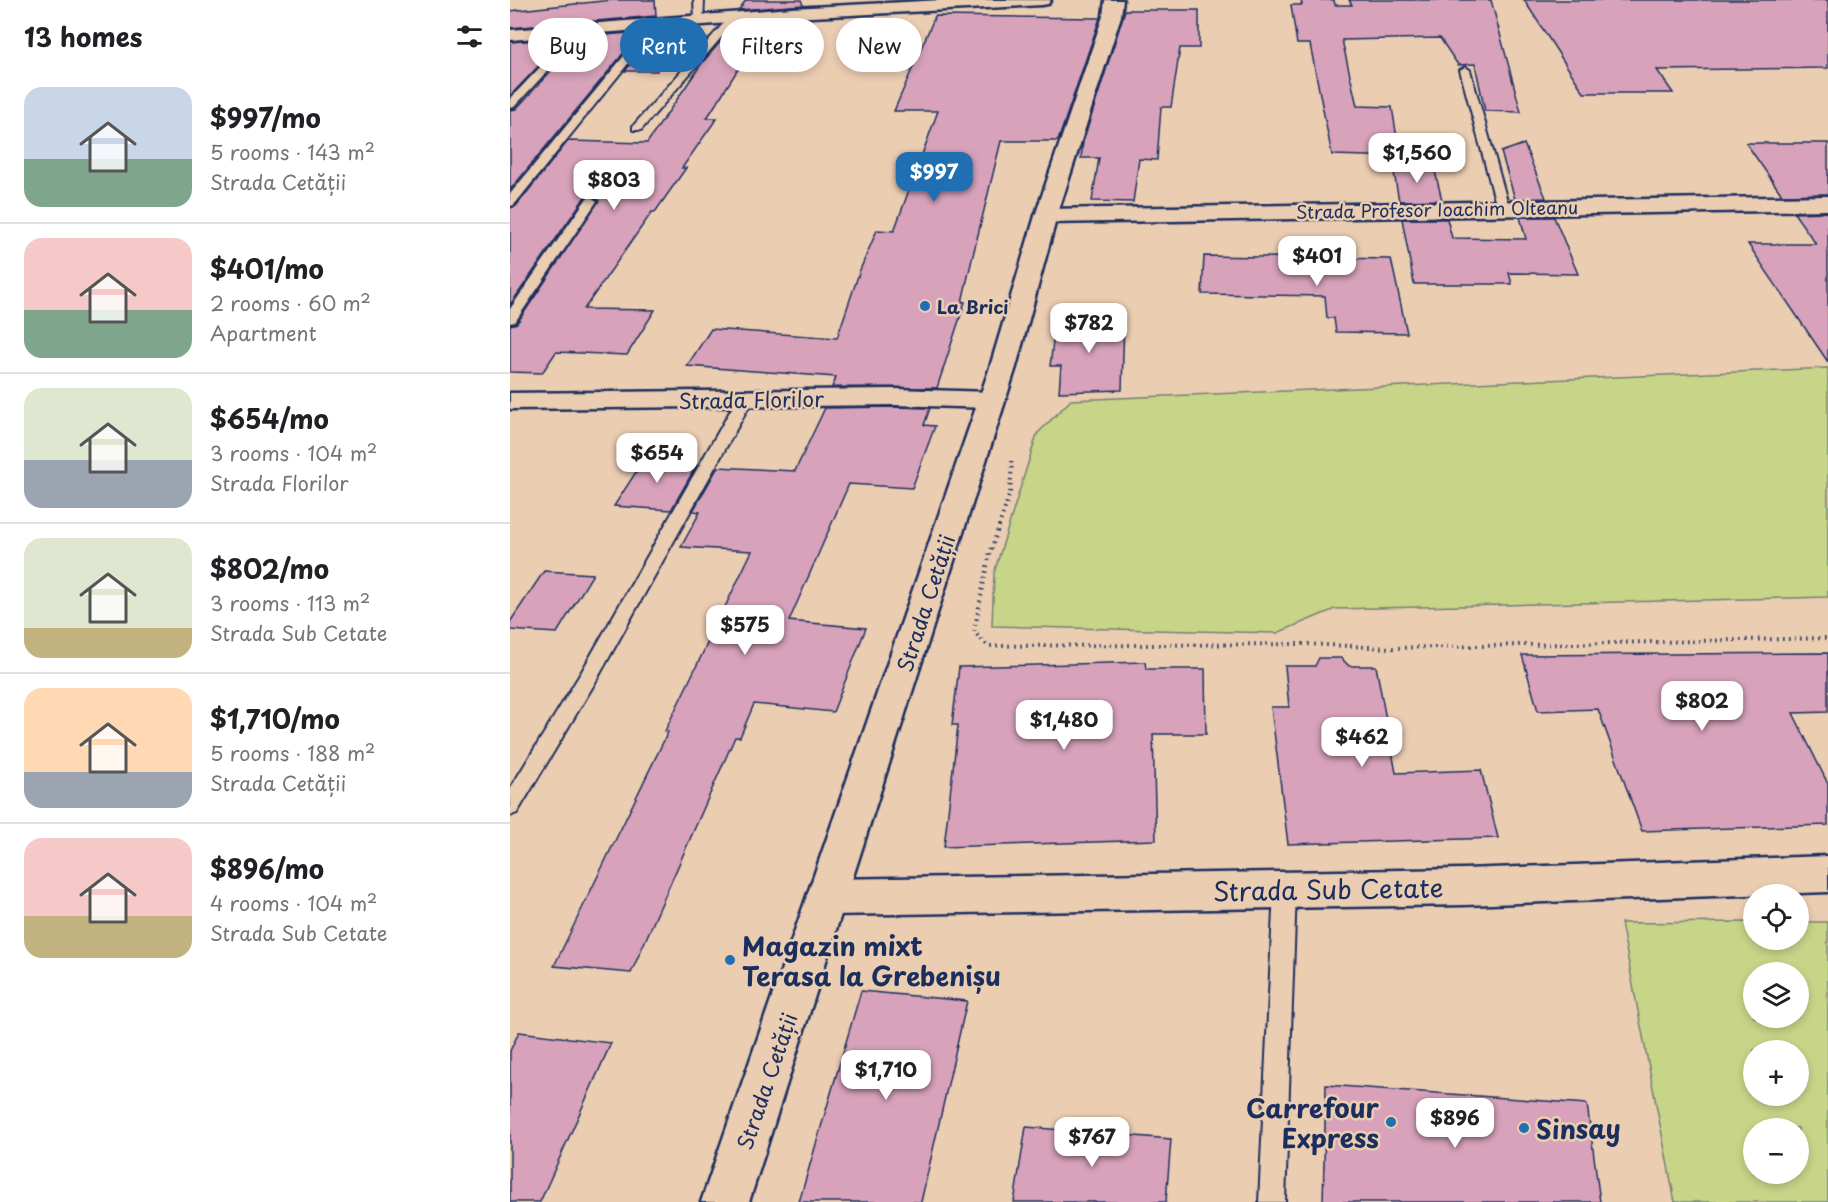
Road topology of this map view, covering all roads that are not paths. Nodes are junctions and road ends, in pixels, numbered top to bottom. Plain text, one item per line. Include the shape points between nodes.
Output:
1 (699, 0) edge
2 (1042, 0) edge
3 (1114, 0) edge
4 (700, 18) edge
5 (733, 18) edge
6 (528, 33) edge
7 (720, 33) edge
8 (510, 35) edge
9 (620, 67) edge
10 (1465, 70) dead end
11 (541, 72) edge
12 (510, 105) edge
13 (637, 128) dead end
14 (591, 201) dead end
15 (510, 202) edge
16 (1828, 203) edge
17 (1503, 208) junction
18 (1046, 216) junction
19 (510, 319) edge
20 (745, 399) junction
21 (510, 402) edge
22 (989, 407) junction
23 (510, 807) edge
24 (1828, 874) edge
25 (1285, 890) junction
26 (828, 897) junction
27 (725, 1202) edge
28 (1272, 1202) edge

1 - 4 lane
2 - 5 street
3 - 18 street, Strada Cetății
6 - 8 street
7 - 13 lane
9 - 15 lane
10 - 17 lane
11 - 12 lane
14 - 19 lane
16 - 17 street, Strada Profesor Ioachim Olteanu
17 - 18 street, Strada Profesor Ioachim Olteanu
18 - 22 street, Strada Cetății
20 - 21 street, Strada Florilor
20 - 22 street, Strada Florilor via 894,397
20 - 23 lane via 589,676
22 - 26 street, Strada Cetății
24 - 25 street, Strada Sub Cetate
25 - 26 street, Strada Sub Cetate
25 - 28 lane
26 - 27 street, Strada Cetății

